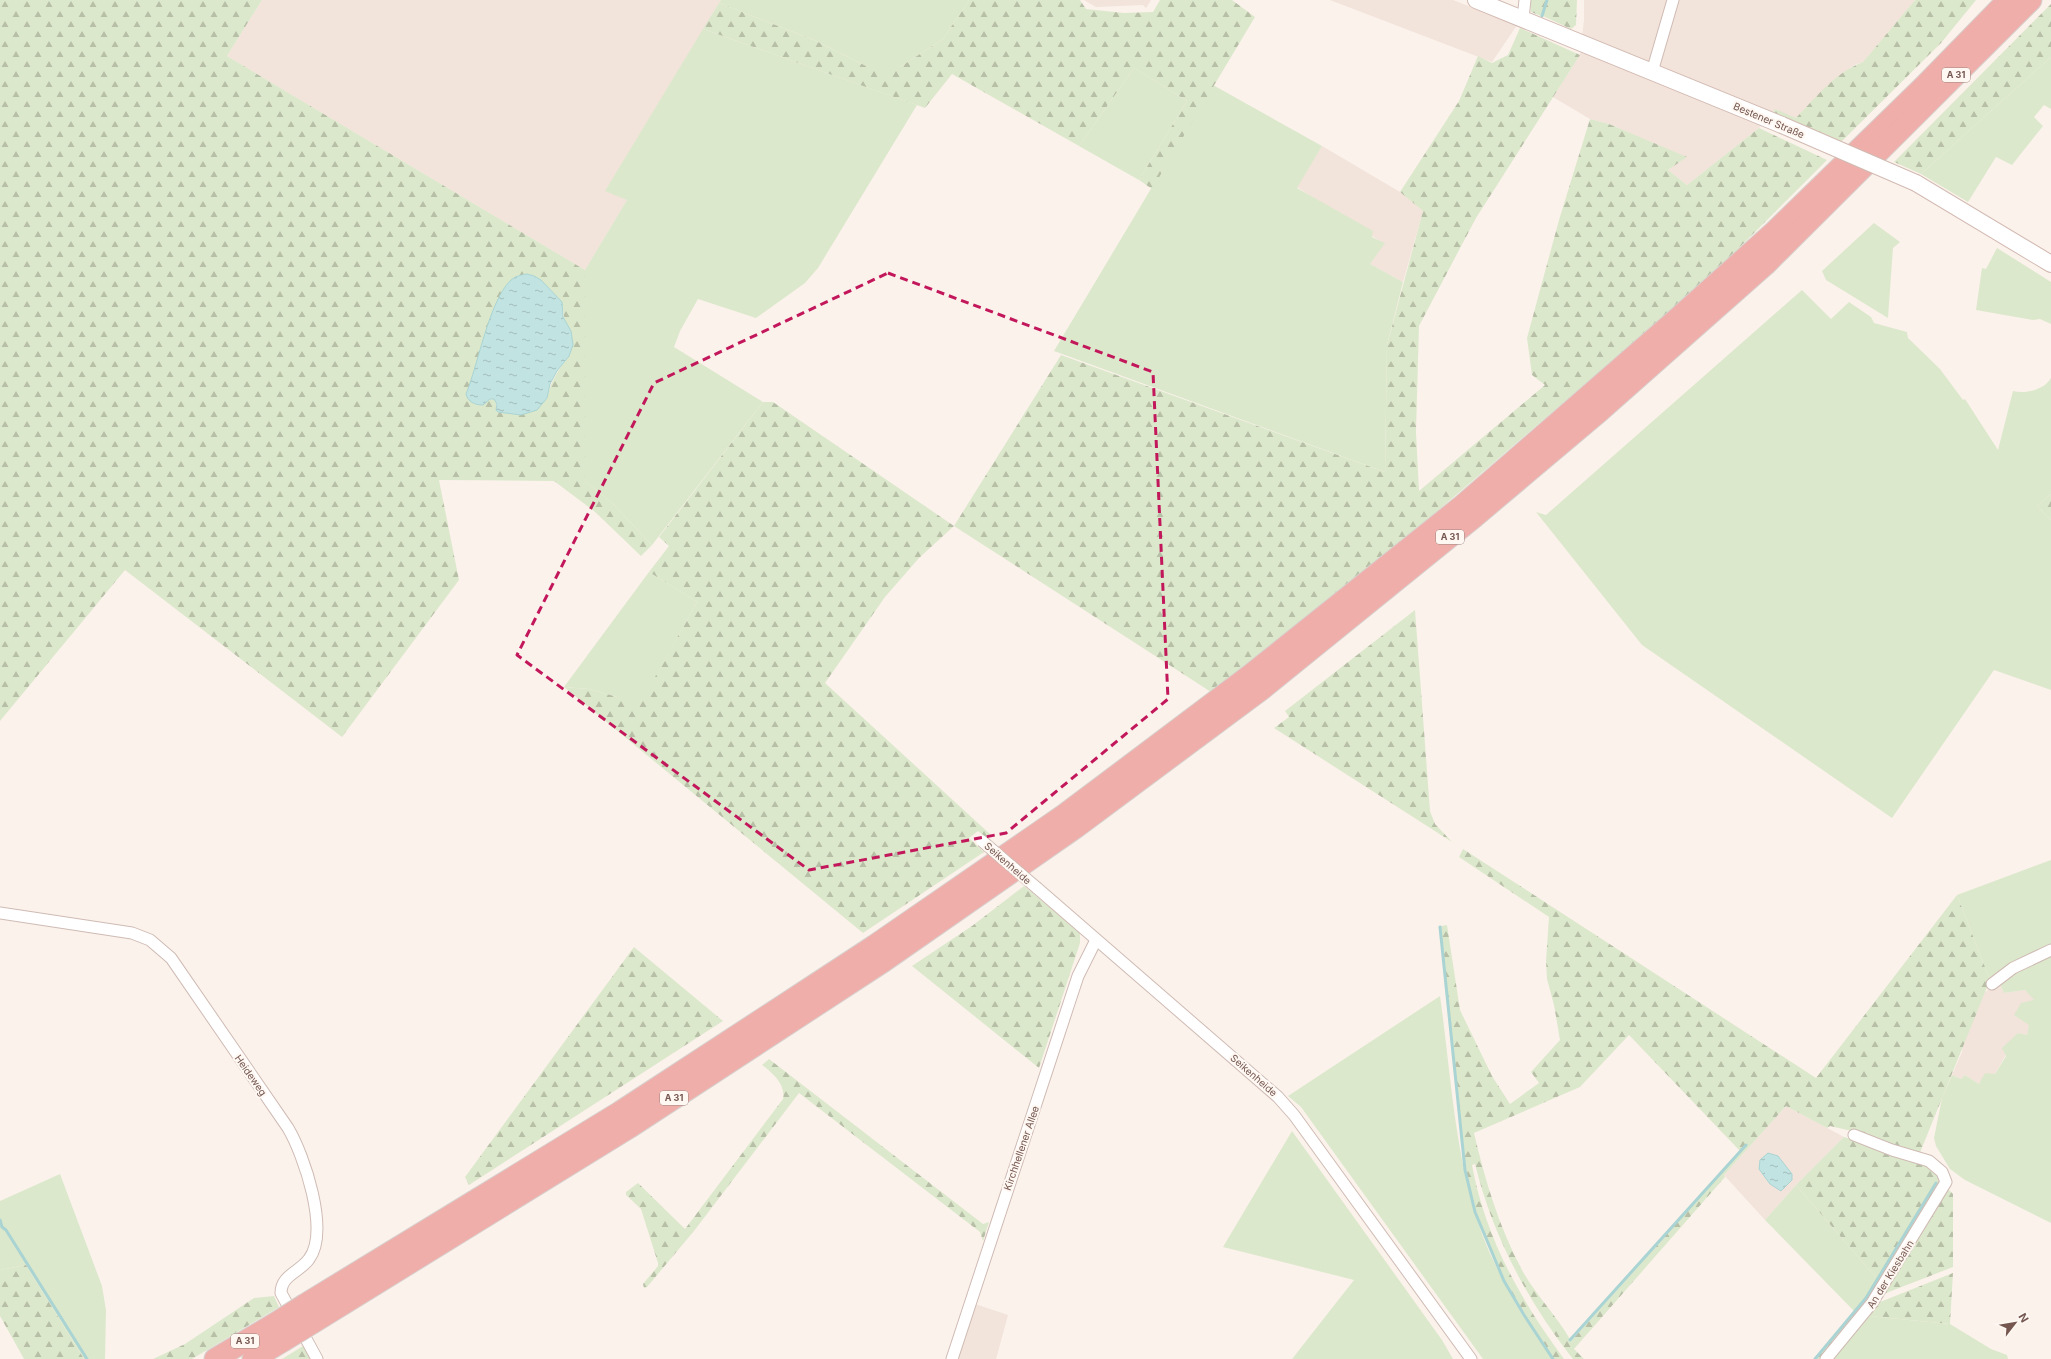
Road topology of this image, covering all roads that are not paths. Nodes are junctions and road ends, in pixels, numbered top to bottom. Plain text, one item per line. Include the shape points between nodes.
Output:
1 (1476, 0) edge
2 (1525, 0) edge
3 (1674, 0) edge
4 (1996, 0) edge
5 (2008, 0) edge
6 (2031, 0) edge
7 (1525, 19) junction
8 (1652, 72) junction
9 (1924, 86) junction
10 (2051, 264) edge
11 (982, 841) dead end
12 (0, 912) edge
13 (1096, 940) junction
14 (2051, 950) edge
15 (1992, 984) dead end
16 (1854, 1135) dead end
17 (309, 1314) junction
18 (279, 1332) junction
19 (216, 1359) edge
20 (253, 1359) edge
21 (317, 1359) edge
22 (952, 1359) edge
23 (1471, 1359) edge
24 (1826, 1359) edge

1 - 7 street, Bestener Straße
2 - 7 street
3 - 8 street
4 - 9 highway via 1933,68
5 - 9 highway, A 31
6 - 17 highway, A 31 via 1765,264 1600,411 1262,689 1075,828 884,961 630,1127
7 - 8 street, Bestener Straße
8 - 10 street, Bestener Straße, bridge via 1916,183
9 - 17 highway, A 31 via 1776,231 1591,395 1463,505 1230,690 1064,814 874,946
11 - 13 street, Seikenheide, bridge
12 - 21 street, Heideweg via 132,933 159,945 177,967 288,1128 299,1145 307,1167 316,1211 315,1246 309,1259 285,1280 281,1293
13 - 22 street, Kirchhellener Allee via 1078,976
13 - 23 street, Seikenheide via 1278,1097 1294,1115
14 - 15 street via 2013,968
16 - 24 street, An der Kiesbahn via 1929,1161 1942,1172 1946,1182 1872,1303
17 - 18 highway, A 31, bridge
18 - 19 highway, A 31
18 - 20 highway, A 31

